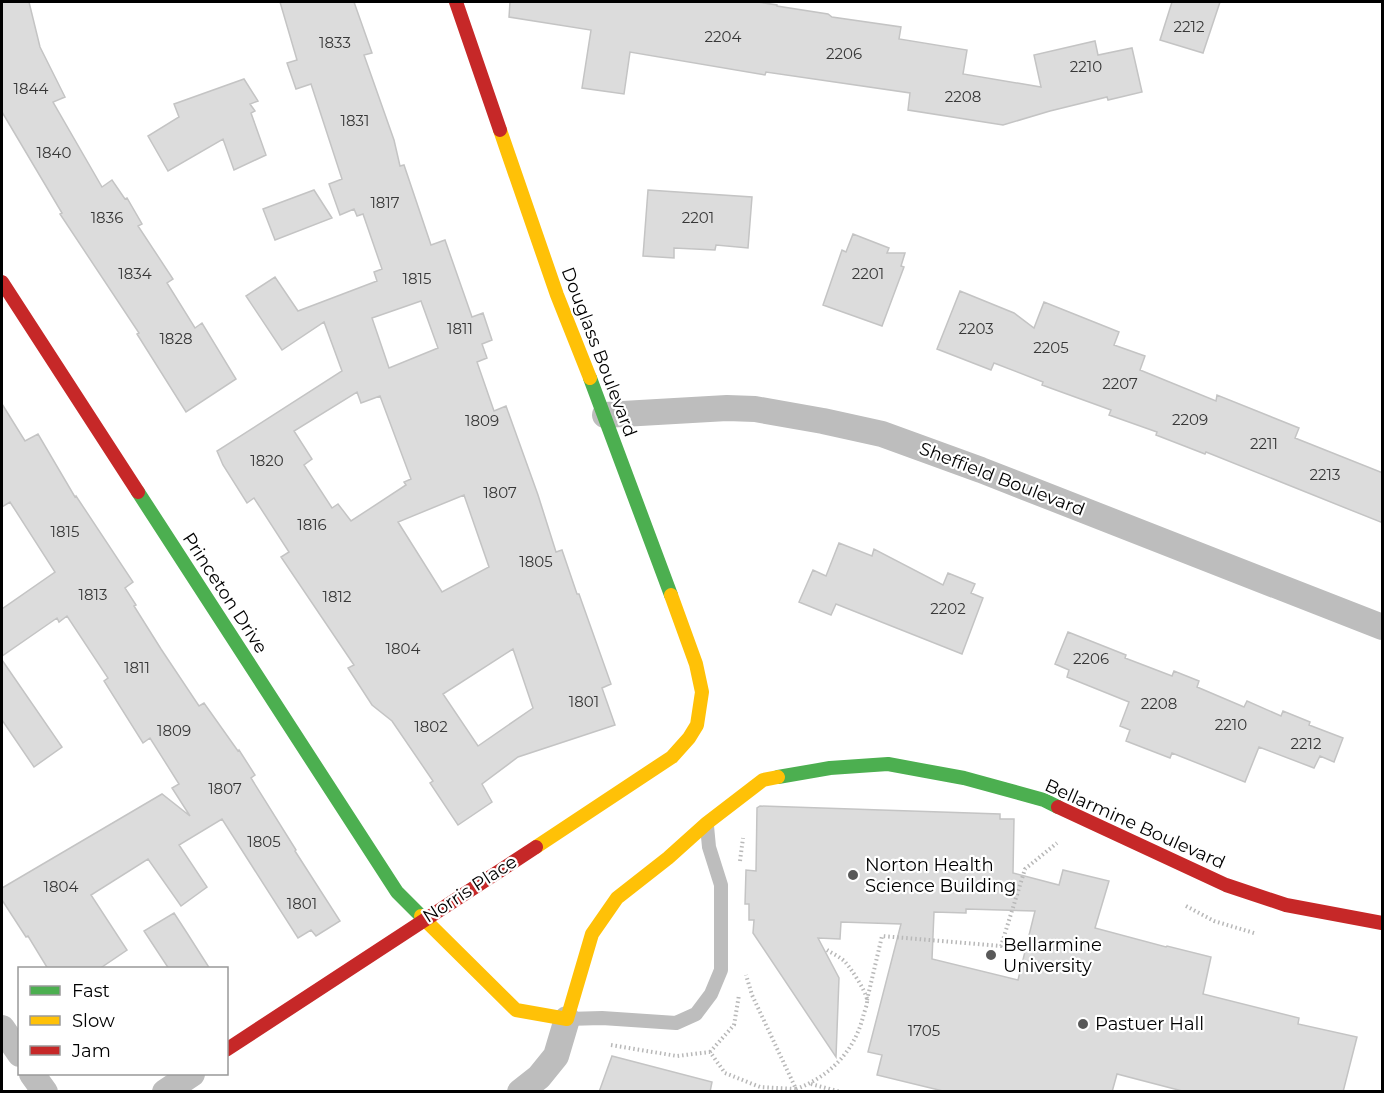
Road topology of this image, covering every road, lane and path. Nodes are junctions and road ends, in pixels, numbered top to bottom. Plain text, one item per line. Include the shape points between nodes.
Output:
1 (456, 2) edge
2 (2, 282) edge
3 (605, 415) junction
4 (1383, 627) edge
5 (699, 716) joint
6 (707, 823) junction
7 (743, 837) dead end
8 (1048, 838) dead end
9 (1057, 843) junction
10 (1067, 848) dead end
11 (740, 869) dead end
12 (1182, 905) dead end
13 (423, 919) junction
14 (1383, 923) edge
15 (1256, 933) dead end
16 (827, 950) dead end
17 (742, 979) dead end
18 (740, 991) dead end
19 (867, 1000) junction
20 (567, 1019) junction
21 (2, 1028) edge
22 (606, 1044) dead end
23 (228, 1049) edge
24 (18, 1051) edge
25 (710, 1052) junction
26 (33, 1075) edge
27 (190, 1075) edge
28 (810, 1084) junction
29 (796, 1089) junction
30 (45, 1092) edge
31 (165, 1092) edge
32 (520, 1092) edge
33 (841, 1092) edge

1 - 3 street, Douglass Boulevard via 557,295
2 - 13 street, Princeton Drive via 396,892
3 - 4 street, Sheffield Boulevard via 755,409 882,434
3 - 5 street, Douglass Boulevard via 696,664 702,692
5 - 13 street, Norris Place via 689,738 672,757
6 - 14 street, Bellarmine Boulevard via 763,780 830,768 888,764 964,778 1044,800 1226,885 1286,905
6 - 20 street, Bellarmine Boulevard via 617,898 592,934
6 - 20 lane via 709,847 721,885 721,970 711,994 696,1014 676,1023
7 - 11 path
8 - 9 path
9 - 10 path
9 - 19 path via 1025,869 1001,946 882,936
12 - 15 path via 1214,921
13 - 20 street via 516,1010
13 - 23 street, Norris Place
16 - 19 path via 845,962
17 - 29 path via 744,968
18 - 25 path via 734,1025
19 - 28 path via 862,1022 847,1051 832,1069
20 - 32 street via 556,1056
21 - 24 street
22 - 25 path via 677,1056
25 - 29 path via 725,1073 760,1087
26 - 30 street
27 - 31 street
28 - 29 path
28 - 33 path

